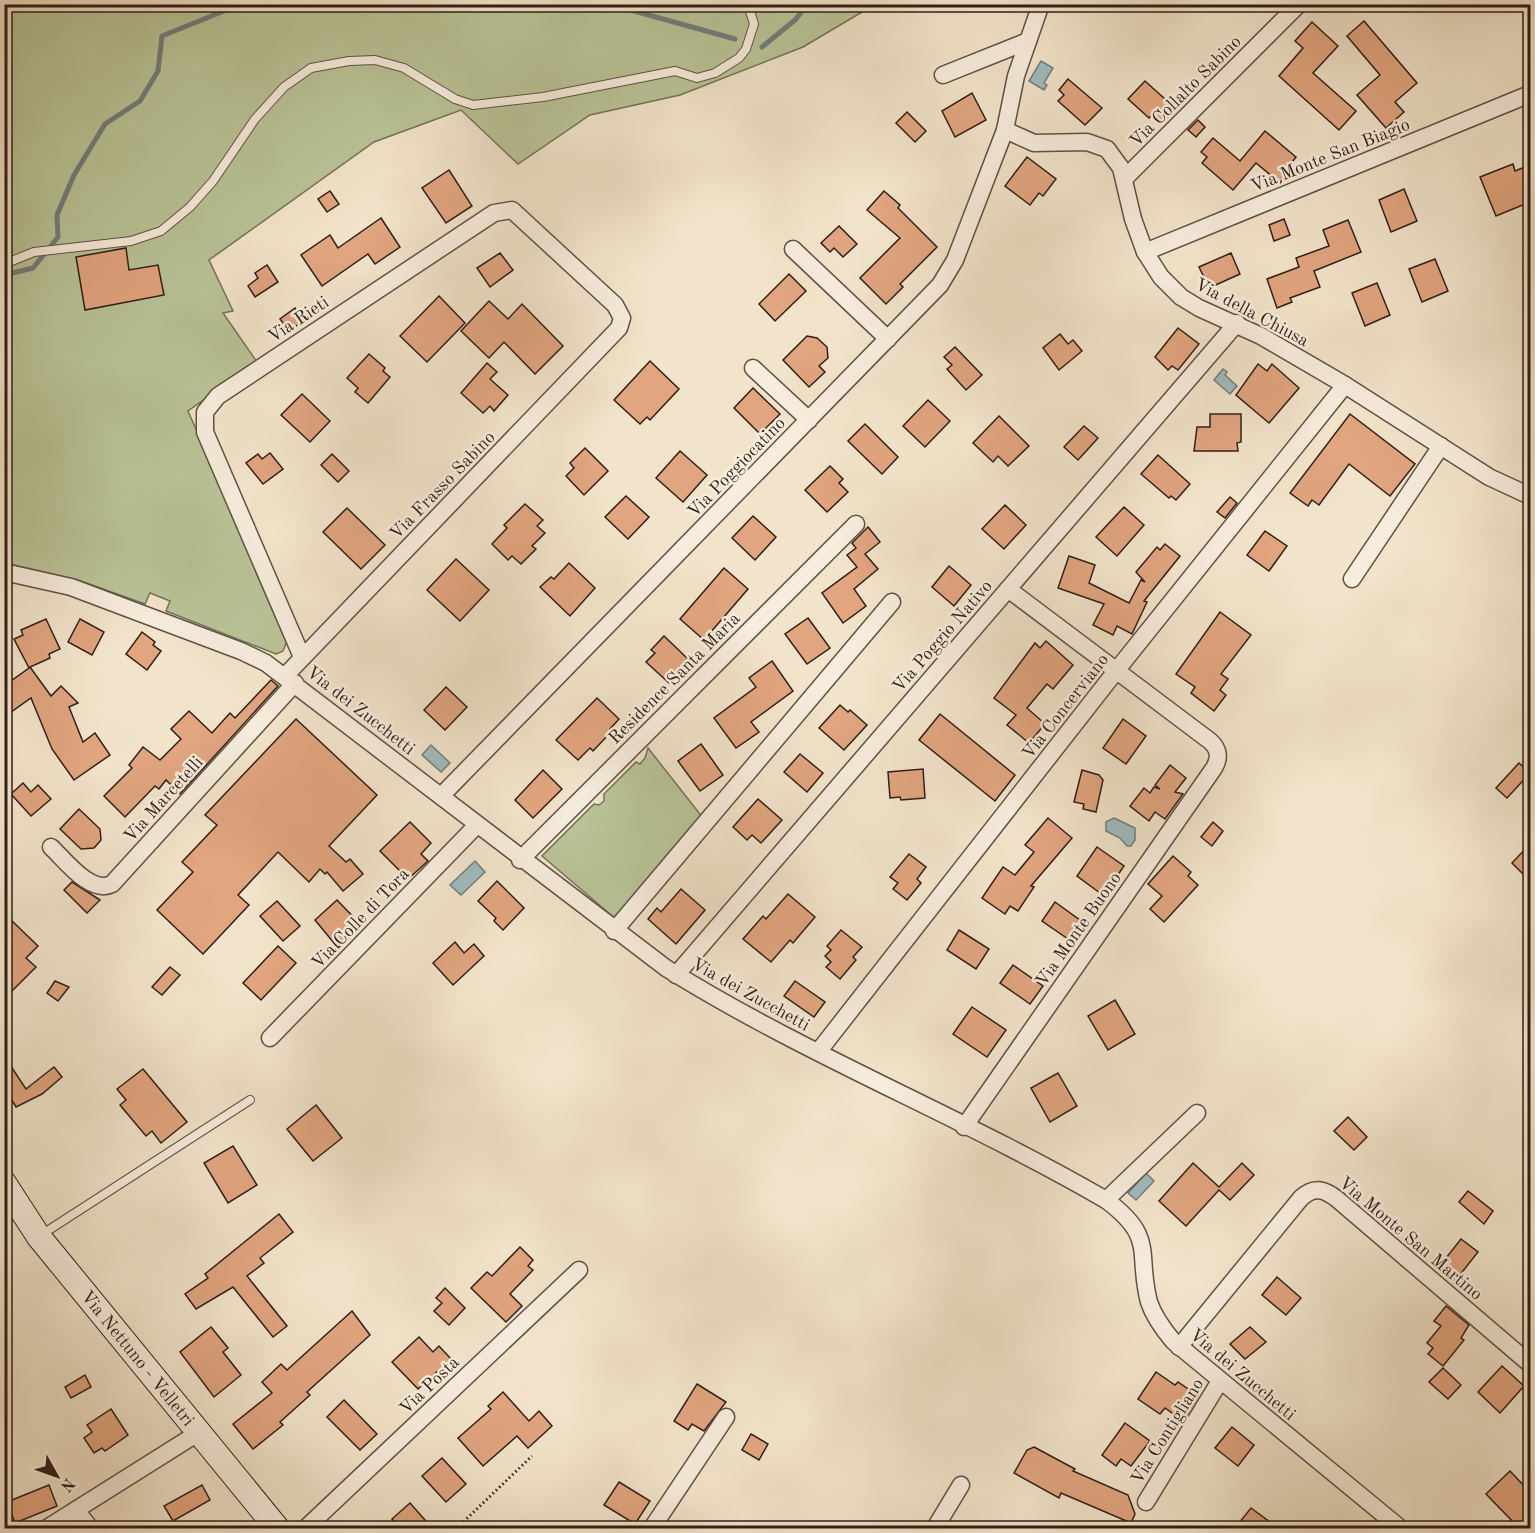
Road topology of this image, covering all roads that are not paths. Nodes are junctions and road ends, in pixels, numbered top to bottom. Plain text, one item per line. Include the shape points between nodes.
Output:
1 (744, 4) edge
2 (1041, 4) edge
3 (1299, 4) edge
4 (1028, 40) junction
5 (943, 75) dead end
6 (1530, 94) edge
7 (1005, 130) junction
8 (1124, 179) junction
9 (793, 249) dead end
10 (1145, 252) junction
11 (4, 264) edge
12 (622, 318) joint
13 (1237, 323) junction
14 (888, 339) junction
15 (753, 368) dead end
16 (1346, 385) junction
17 (809, 420) junction
18 (1441, 446) junction
19 (1530, 496) edge
20 (856, 524) dead end
21 (4, 572) edge
22 (1352, 579) dead end
23 (1008, 590) junction
24 (892, 602) dead end
25 (302, 657) junction
26 (1116, 671) junction
27 (290, 680) junction
28 (441, 796) junction
29 (477, 825) junction
30 (51, 847) dead end
31 (520, 860) junction
32 (614, 931) junction
33 (676, 975) junction
34 (270, 1038) dead end
35 (818, 1052) junction
36 (250, 1100) dead end
37 (1197, 1113) dead end
38 (964, 1126) junction
39 (4, 1183) edge
40 (1106, 1200) junction
41 (39, 1237) junction
42 (579, 1269) dead end
43 (1179, 1347) junction
44 (1530, 1364) edge
45 (1220, 1381) junction
46 (726, 1417) dead end
47 (198, 1433) junction
48 (961, 1485) dead end
49 (1146, 1502) dead end
50 (76, 1510) junction
51 (47, 1528) edge
52 (90, 1528) edge
53 (277, 1528) edge
54 (306, 1528) edge
55 (652, 1528) edge
56 (935, 1528) edge
57 (1400, 1528) edge

1 - 11 lane via 753,15 754,24 746,49 715,73 697,78 675,70 543,97 473,105 455,99 404,68 375,60 349,60 311,68 284,87 255,119 213,181 190,207 160,231 131,241 34,252
2 - 4 street
3 - 8 street, Via Collalto Sabino
4 - 5 street
4 - 7 street
6 - 10 street, Via Monte San Biagio
7 - 8 street, Via della Chiusa via 1034,143 1074,141 1098,145 1116,158
7 - 14 street, Via Poggiocatino via 945,278
8 - 10 street, Via della Chiusa
9 - 14 street
10 - 13 street, Via della Chiusa via 1161,277 1181,297
12 - 25 street, Via Frasso Sabino via 613,336
12 - 25 street, Via Rieti via 615,305 521,215 502,210 214,400 205,412 204,428
13 - 16 street, Via della Chiusa
13 - 23 street, Via Poggio Nativo
14 - 17 street, Via Poggiocatino
15 - 17 street
16 - 18 street, Via della Chiusa
16 - 26 street, Via Concerviano
17 - 28 street, Via Poggiocatino
18 - 19 street, Via della Chiusa via 1489,477
18 - 22 street
20 - 31 street, Residence Santa Maria
21 - 27 street, Via dei Zucchetti via 83,592 241,651
23 - 26 street
23 - 33 street, Via Poggio Nativo
24 - 32 street
25 - 27 street, Via Frasso Sabino
26 - 35 street, Via Concerviano
26 - 38 street, Via Monte Buono via 1210,741 1218,752 1214,768
27 - 28 street, Via dei Zucchetti
27 - 30 street, Via Marcetelli via 112,884 94,885
28 - 29 street, Via dei Zucchetti
29 - 31 street, Via dei Zucchetti
29 - 34 street, Via Colle di Tora
31 - 32 street, Via dei Zucchetti
32 - 33 street, Via dei Zucchetti
33 - 35 street, Via dei Zucchetti
35 - 38 street, Via dei Zucchetti
36 - 41 lane
37 - 40 street
38 - 40 street, Via dei Zucchetti
39 - 41 main road, Via Nettuno - Velletri
40 - 43 street, Via dei Zucchetti via 1138,1233 1152,1311
41 - 47 main road, Via Nettuno - Velletri
42 - 54 street, Via Posta
43 - 44 street, Via Monte San Martino via 1301,1198 1319,1189 1337,1199
43 - 45 street, Via dei Zucchetti
45 - 49 street, Via Contigliano
45 - 57 street, Via dei Zucchetti
46 - 55 street
47 - 50 street
47 - 53 main road, Via Nettuno - Velletri
48 - 56 street
50 - 51 street
50 - 52 street

